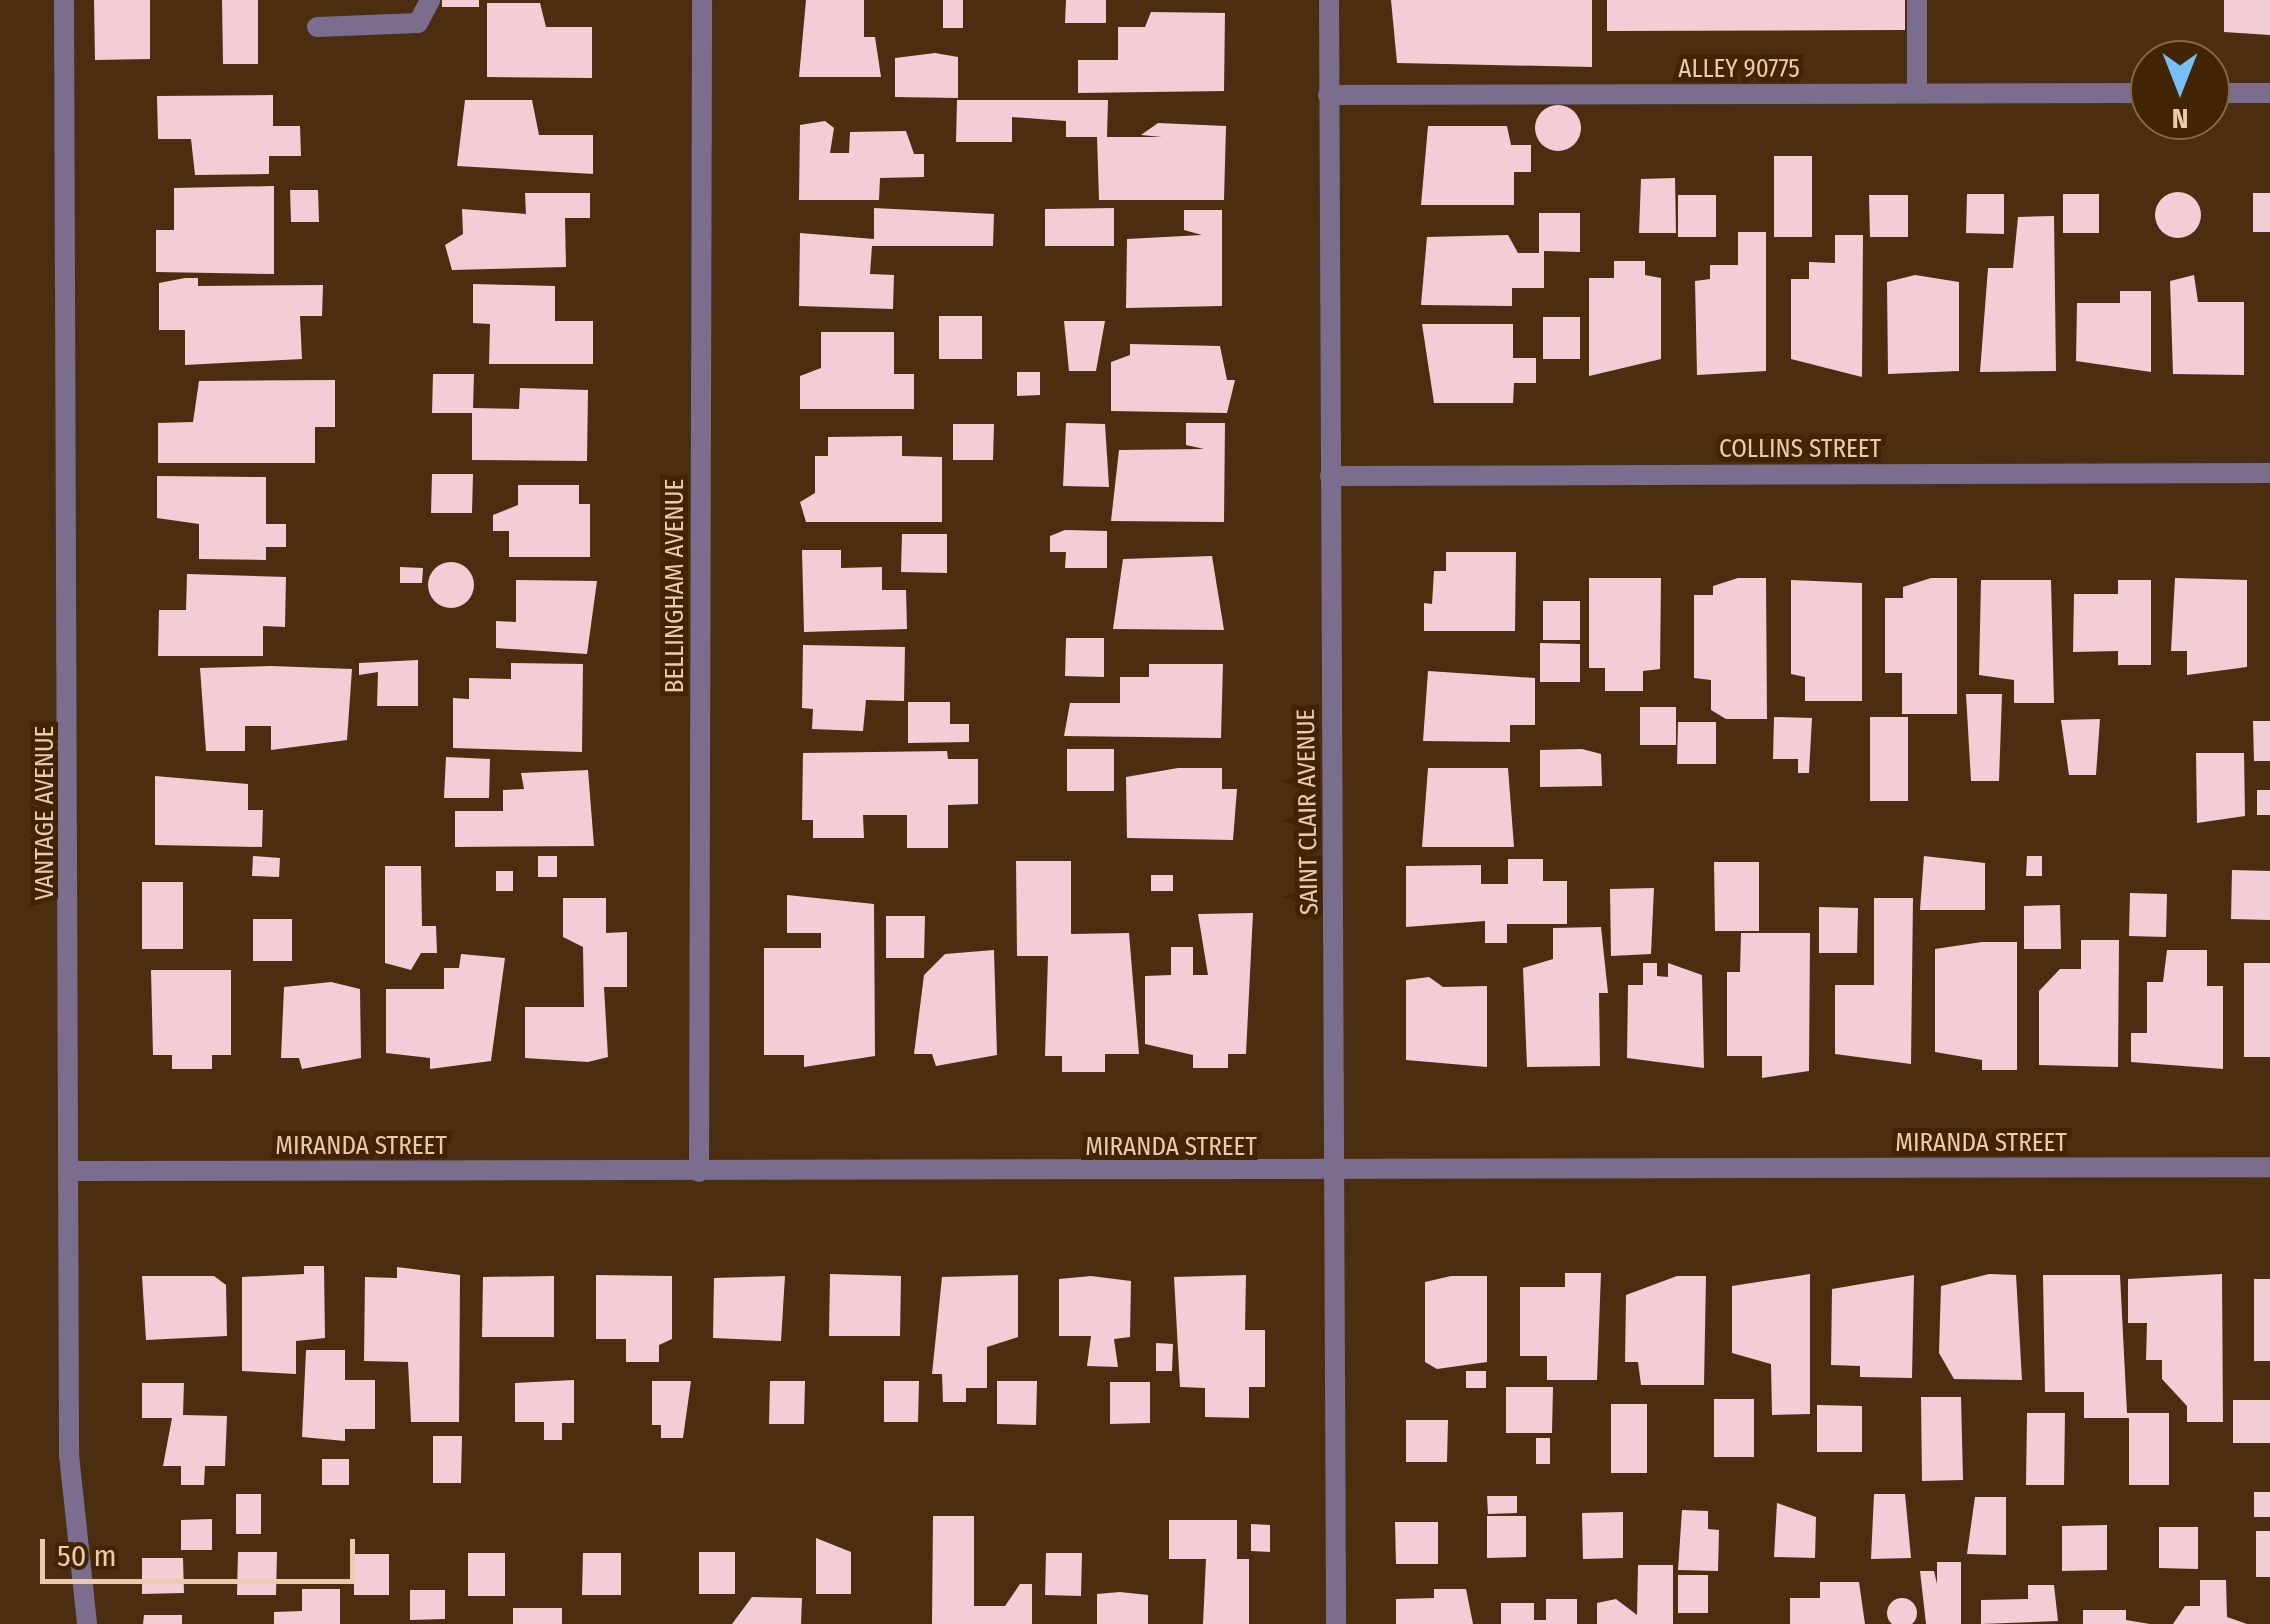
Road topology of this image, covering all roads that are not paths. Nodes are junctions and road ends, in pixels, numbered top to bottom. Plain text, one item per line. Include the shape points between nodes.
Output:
1 (64, 0) edge
2 (430, 0) edge
3 (702, 0) edge
4 (1329, 0) edge
5 (1917, 0) edge
6 (317, 27) dead end
7 (1917, 93) junction
8 (2130, 93) edge
9 (2230, 93) edge
10 (2270, 93) edge
11 (1328, 95) junction
12 (2270, 472) edge
13 (1330, 476) junction
14 (2270, 1166) edge
15 (72, 1171) junction
16 (699, 1172) junction
17 (1336, 1172) junction
18 (87, 1624) edge
19 (1336, 1624) edge

1 - 15 street, VANTAGE AVENUE
2 - 6 street via 418,24
3 - 16 street, BELLINGHAM AVENUE
4 - 11 street, SAINT CLAIR AVENUE
5 - 7 street
7 - 8 street, ALLEY 90775
7 - 11 street, ALLEY 90775
9 - 10 street
11 - 13 street, SAINT CLAIR AVENUE
12 - 13 street, COLLINS STREET
13 - 17 street, SAINT CLAIR AVENUE
14 - 17 street, MIRANDA STREET
15 - 16 street, MIRANDA STREET
15 - 18 street, VANTAGE AVENUE via 69,1454
16 - 17 street, MIRANDA STREET
17 - 19 street, SAINT CLAIR AVENUE

